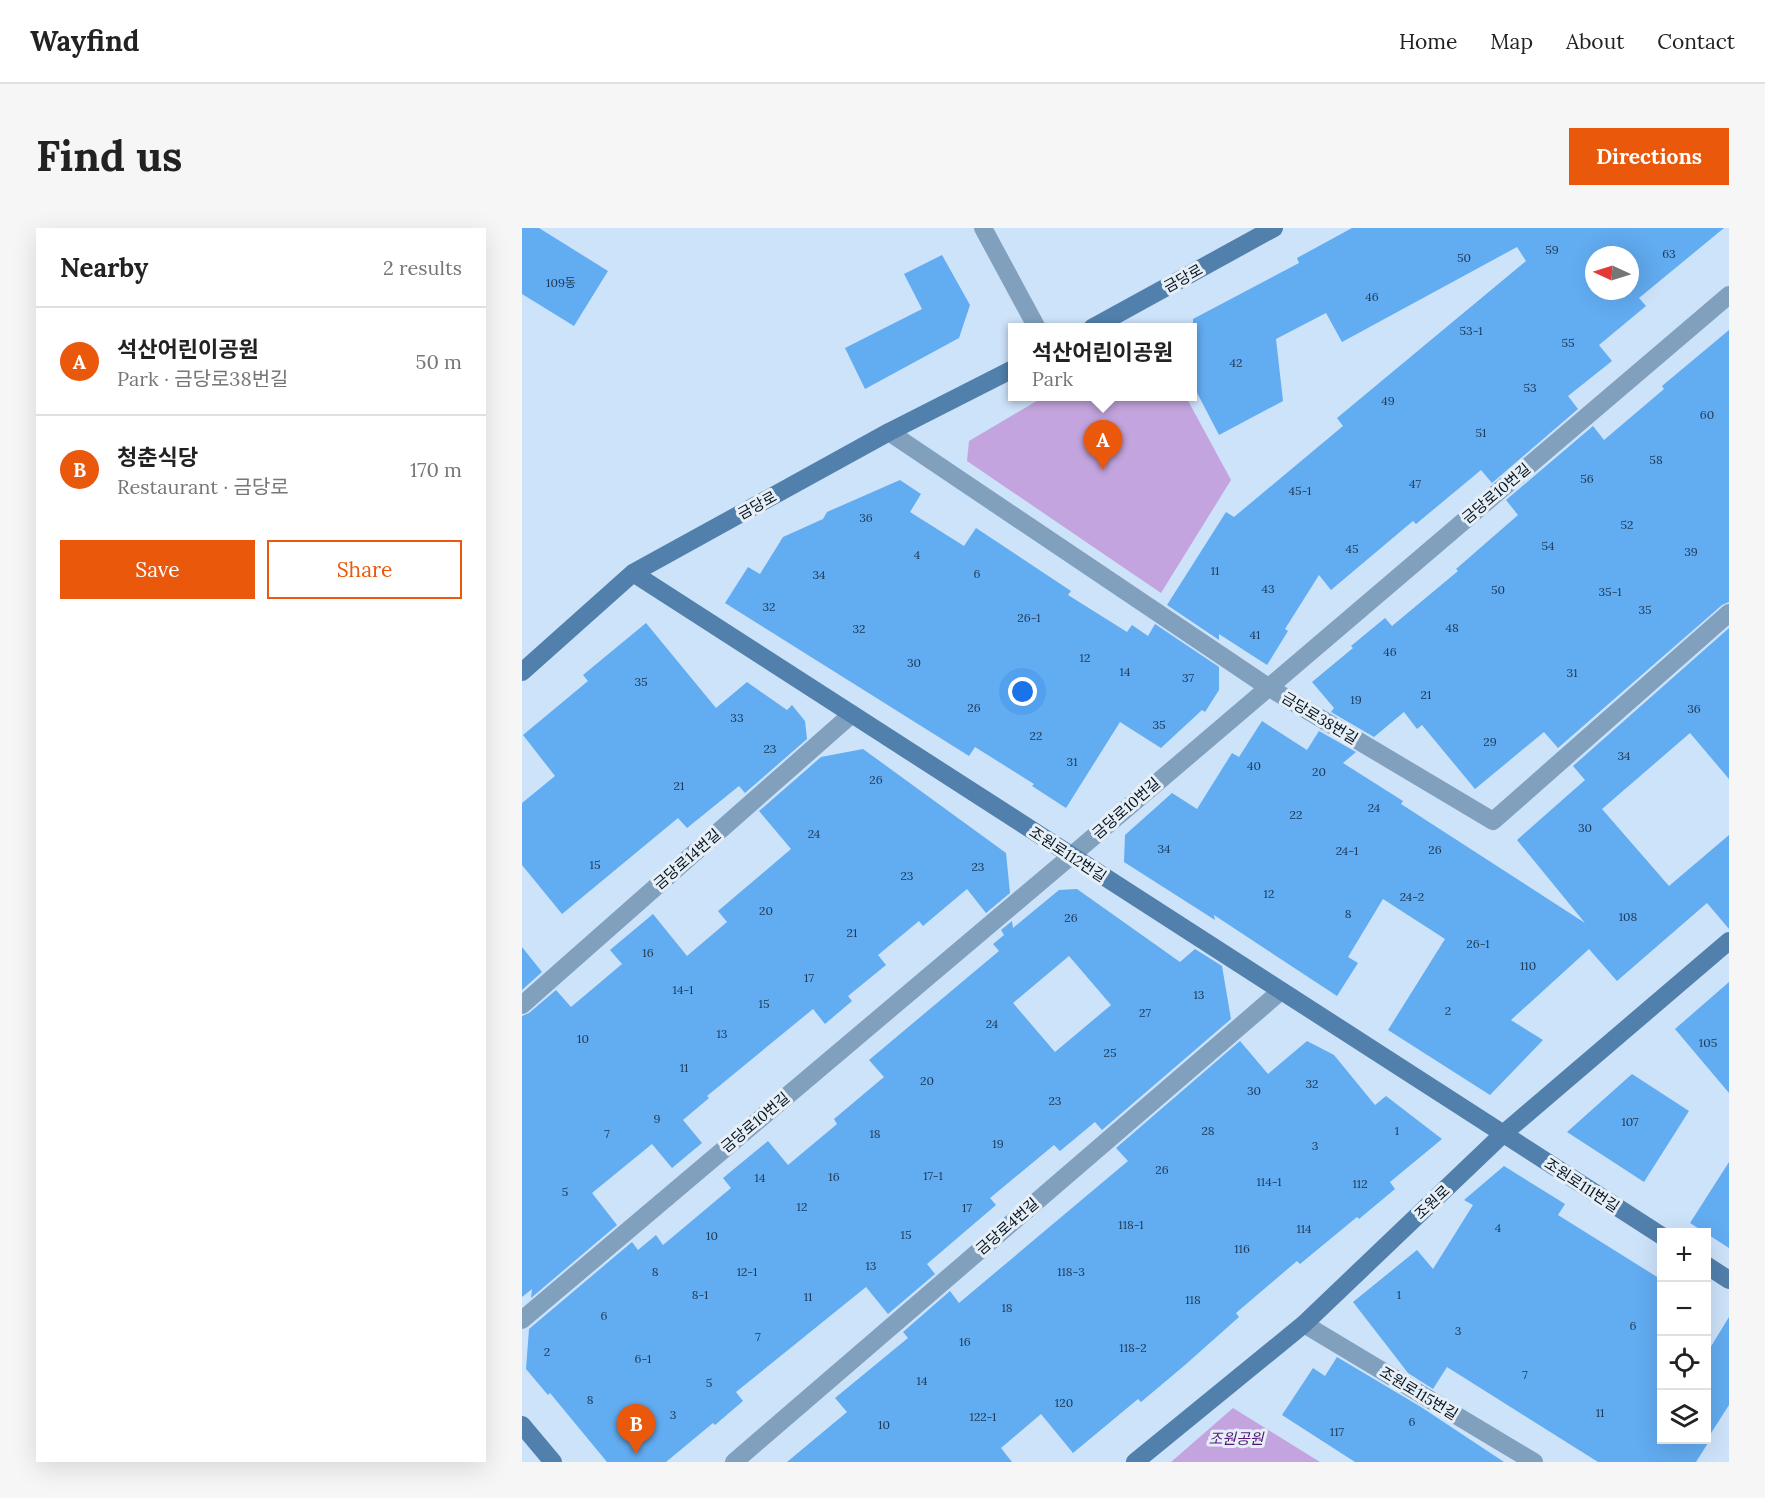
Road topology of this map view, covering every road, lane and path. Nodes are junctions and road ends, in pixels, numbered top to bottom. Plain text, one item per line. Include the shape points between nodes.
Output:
1 (983, 228) edge
2 (1274, 228) edge
3 (1729, 296) edge
4 (1035, 323) edge
5 (1099, 323) edge
6 (1008, 372) edge
7 (889, 432) junction
8 (633, 573) junction
9 (1729, 613) edge
10 (522, 672) edge
11 (1268, 687) junction
12 (852, 714) junction
13 (1071, 856) junction
14 (1729, 940) edge
15 (1281, 991) junction
16 (522, 1005) edge
17 (1503, 1134) junction
18 (1657, 1233) edge
19 (1711, 1268) edge
20 (1729, 1280) edge
21 (522, 1320) edge
22 (1304, 1324) junction
23 (522, 1425) edge
24 (553, 1462) edge
25 (734, 1462) edge
26 (1135, 1462) edge
27 (1534, 1462) edge

1 - 4 street
2 - 5 street, 금당로
3 - 11 street, 금당로10번길
6 - 7 street, 금당로
7 - 8 street, 금당로
7 - 11 street, 금당로38번길
8 - 10 street, 금당로
8 - 12 street, 조원로112번길
9 - 11 street, 금당로38번길 via 1493,821
11 - 13 street, 금당로10번길
12 - 13 street, 조원로112번길
12 - 16 street, 금당로14번길
13 - 15 street, 조원로112번길
13 - 21 street, 금당로10번길
14 - 17 street, 조원로
15 - 17 street, 조원로112번길
15 - 25 street, 금당로4번길
17 - 18 street, 조원로111번길
17 - 22 street, 조원로
19 - 20 street
22 - 26 street, 조원로
22 - 27 street, 조원로115번길
23 - 24 street

